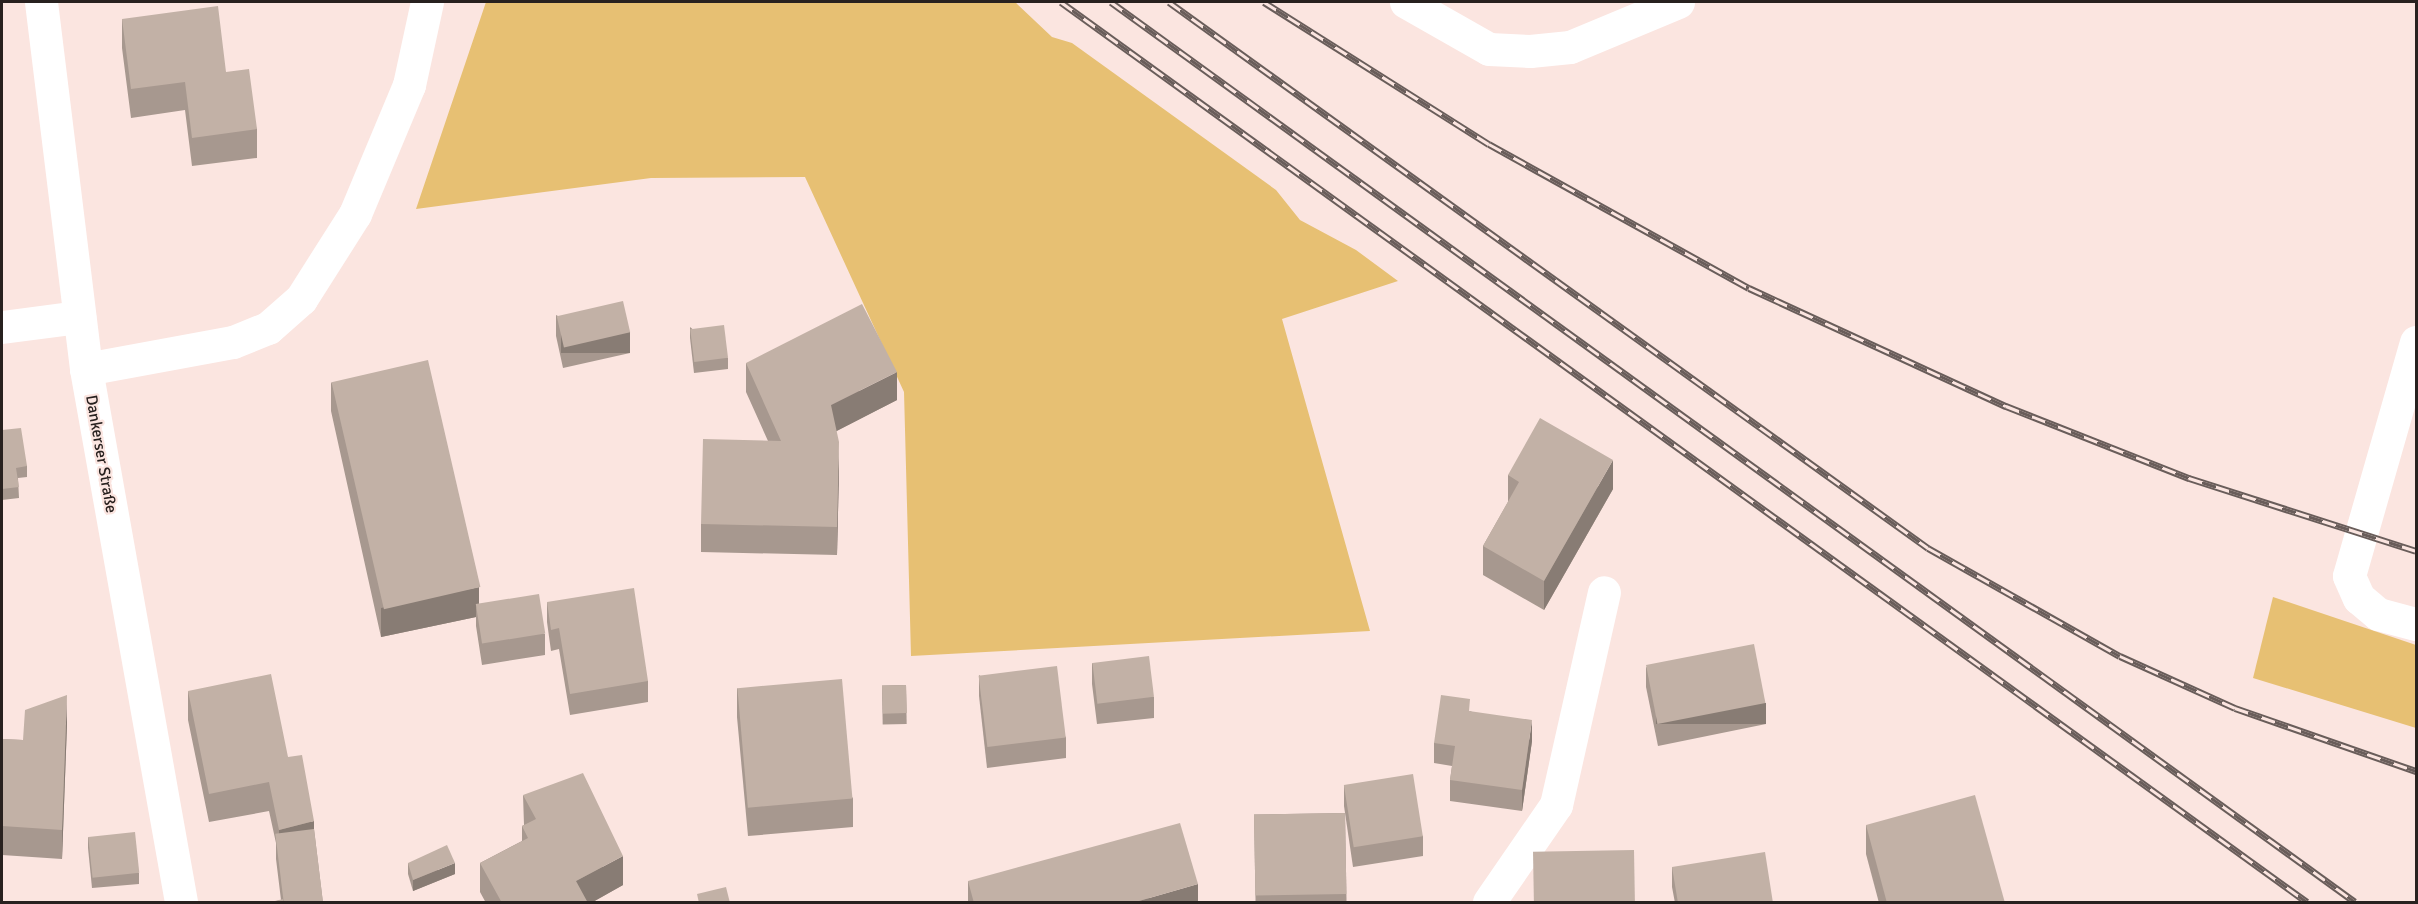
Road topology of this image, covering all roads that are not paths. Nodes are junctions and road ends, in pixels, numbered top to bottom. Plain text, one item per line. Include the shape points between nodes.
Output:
1 (41, 2) edge
2 (428, 2) edge
3 (1406, 2) edge
4 (1678, 2) edge
5 (79, 317) junction
6 (2, 327) edge
7 (2416, 342) edge
8 (86, 369) junction
9 (1604, 591) dead end
10 (2416, 624) edge
11 (181, 903) edge
12 (1489, 903) edge

1 - 5 street, Dankerser Straße
2 - 8 street via 409,85 355,214 301,298 268,328 232,342
3 - 4 street via 1489,49 1530,51 1570,47
5 - 6 street
5 - 8 street, Dankerser Straße
7 - 10 street via 2349,576 2359,598 2378,614
8 - 11 street, Dankerser Straße
9 - 12 street via 1556,805

